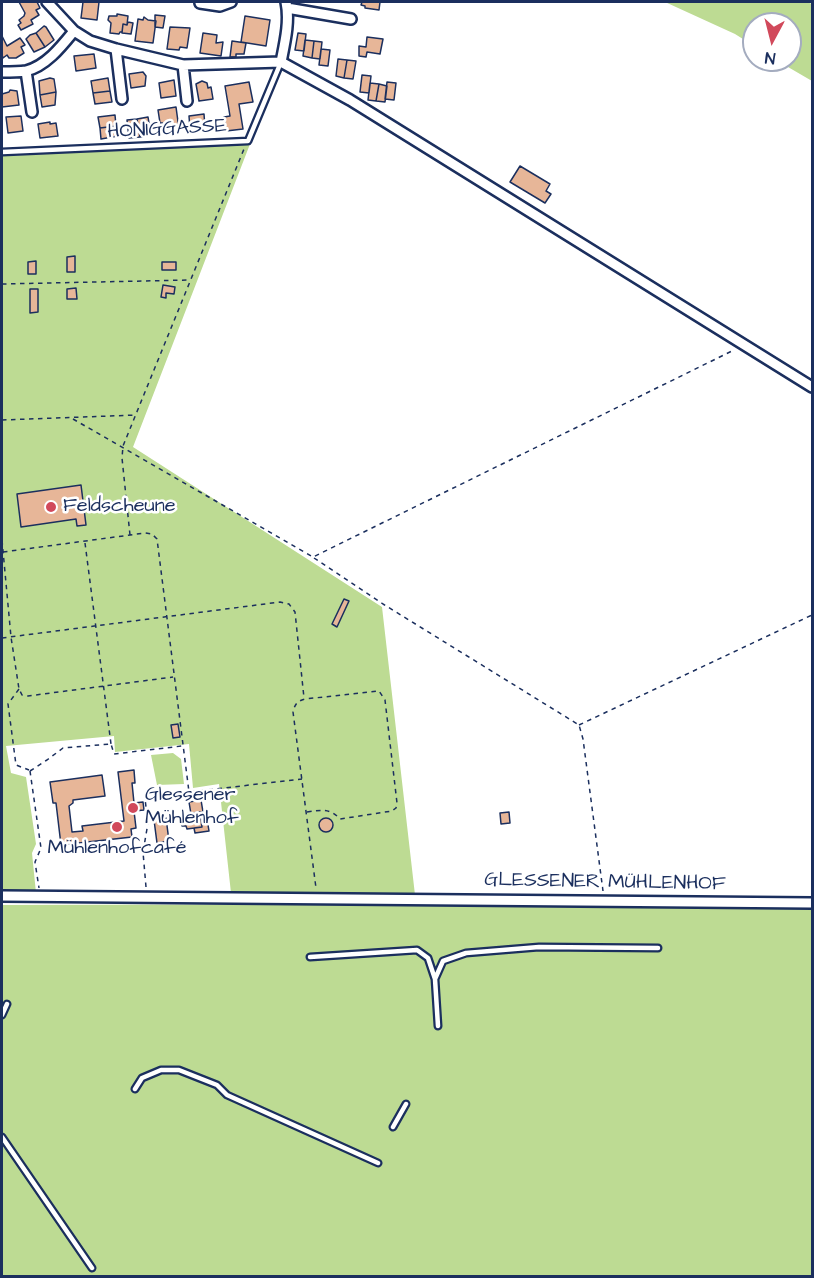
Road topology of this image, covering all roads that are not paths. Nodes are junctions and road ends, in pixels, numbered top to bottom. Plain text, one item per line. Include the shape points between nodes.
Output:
1 (47, 2) edge
2 (231, 2) edge
3 (200, 3) dead end
4 (287, 5) edge
5 (351, 19) dead end
6 (74, 32) junction
7 (116, 50) junction
8 (281, 62) junction
9 (183, 65) junction
10 (26, 71) junction
11 (2, 72) edge
12 (122, 99) dead end
13 (187, 101) dead end
14 (32, 112) dead end
15 (2, 152) edge
16 (813, 387) edge
17 (2, 896) edge
18 (813, 903) edge
19 (658, 948) dead end
20 (310, 957) dead end
21 (435, 979) junction
22 (8, 1004) dead end
23 (2, 1015) edge
24 (438, 1026) dead end
25 (135, 1089) dead end
26 (406, 1104) dead end
27 (393, 1127) dead end
28 (2, 1137) edge
29 (378, 1163) dead end
30 (92, 1268) dead end

1 - 6 street
2 - 3 street via 220,6
4 - 5 street
4 - 8 street
6 - 7 street
6 - 10 street via 43,63
7 - 9 street
7 - 12 street
8 - 9 street
8 - 15 lane, HONIGGASSE via 248,141
8 - 16 street via 350,100
9 - 13 street
10 - 11 street
10 - 14 street
17 - 18 street, GLESSENER MÜHLENHOF
19 - 21 lane via 539,947 466,952 443,961
20 - 21 lane via 417,950 428,958
21 - 24 lane
22 - 23 lane
25 - 29 lane via 142,1078 161,1070 179,1070
26 - 27 lane
28 - 30 lane

